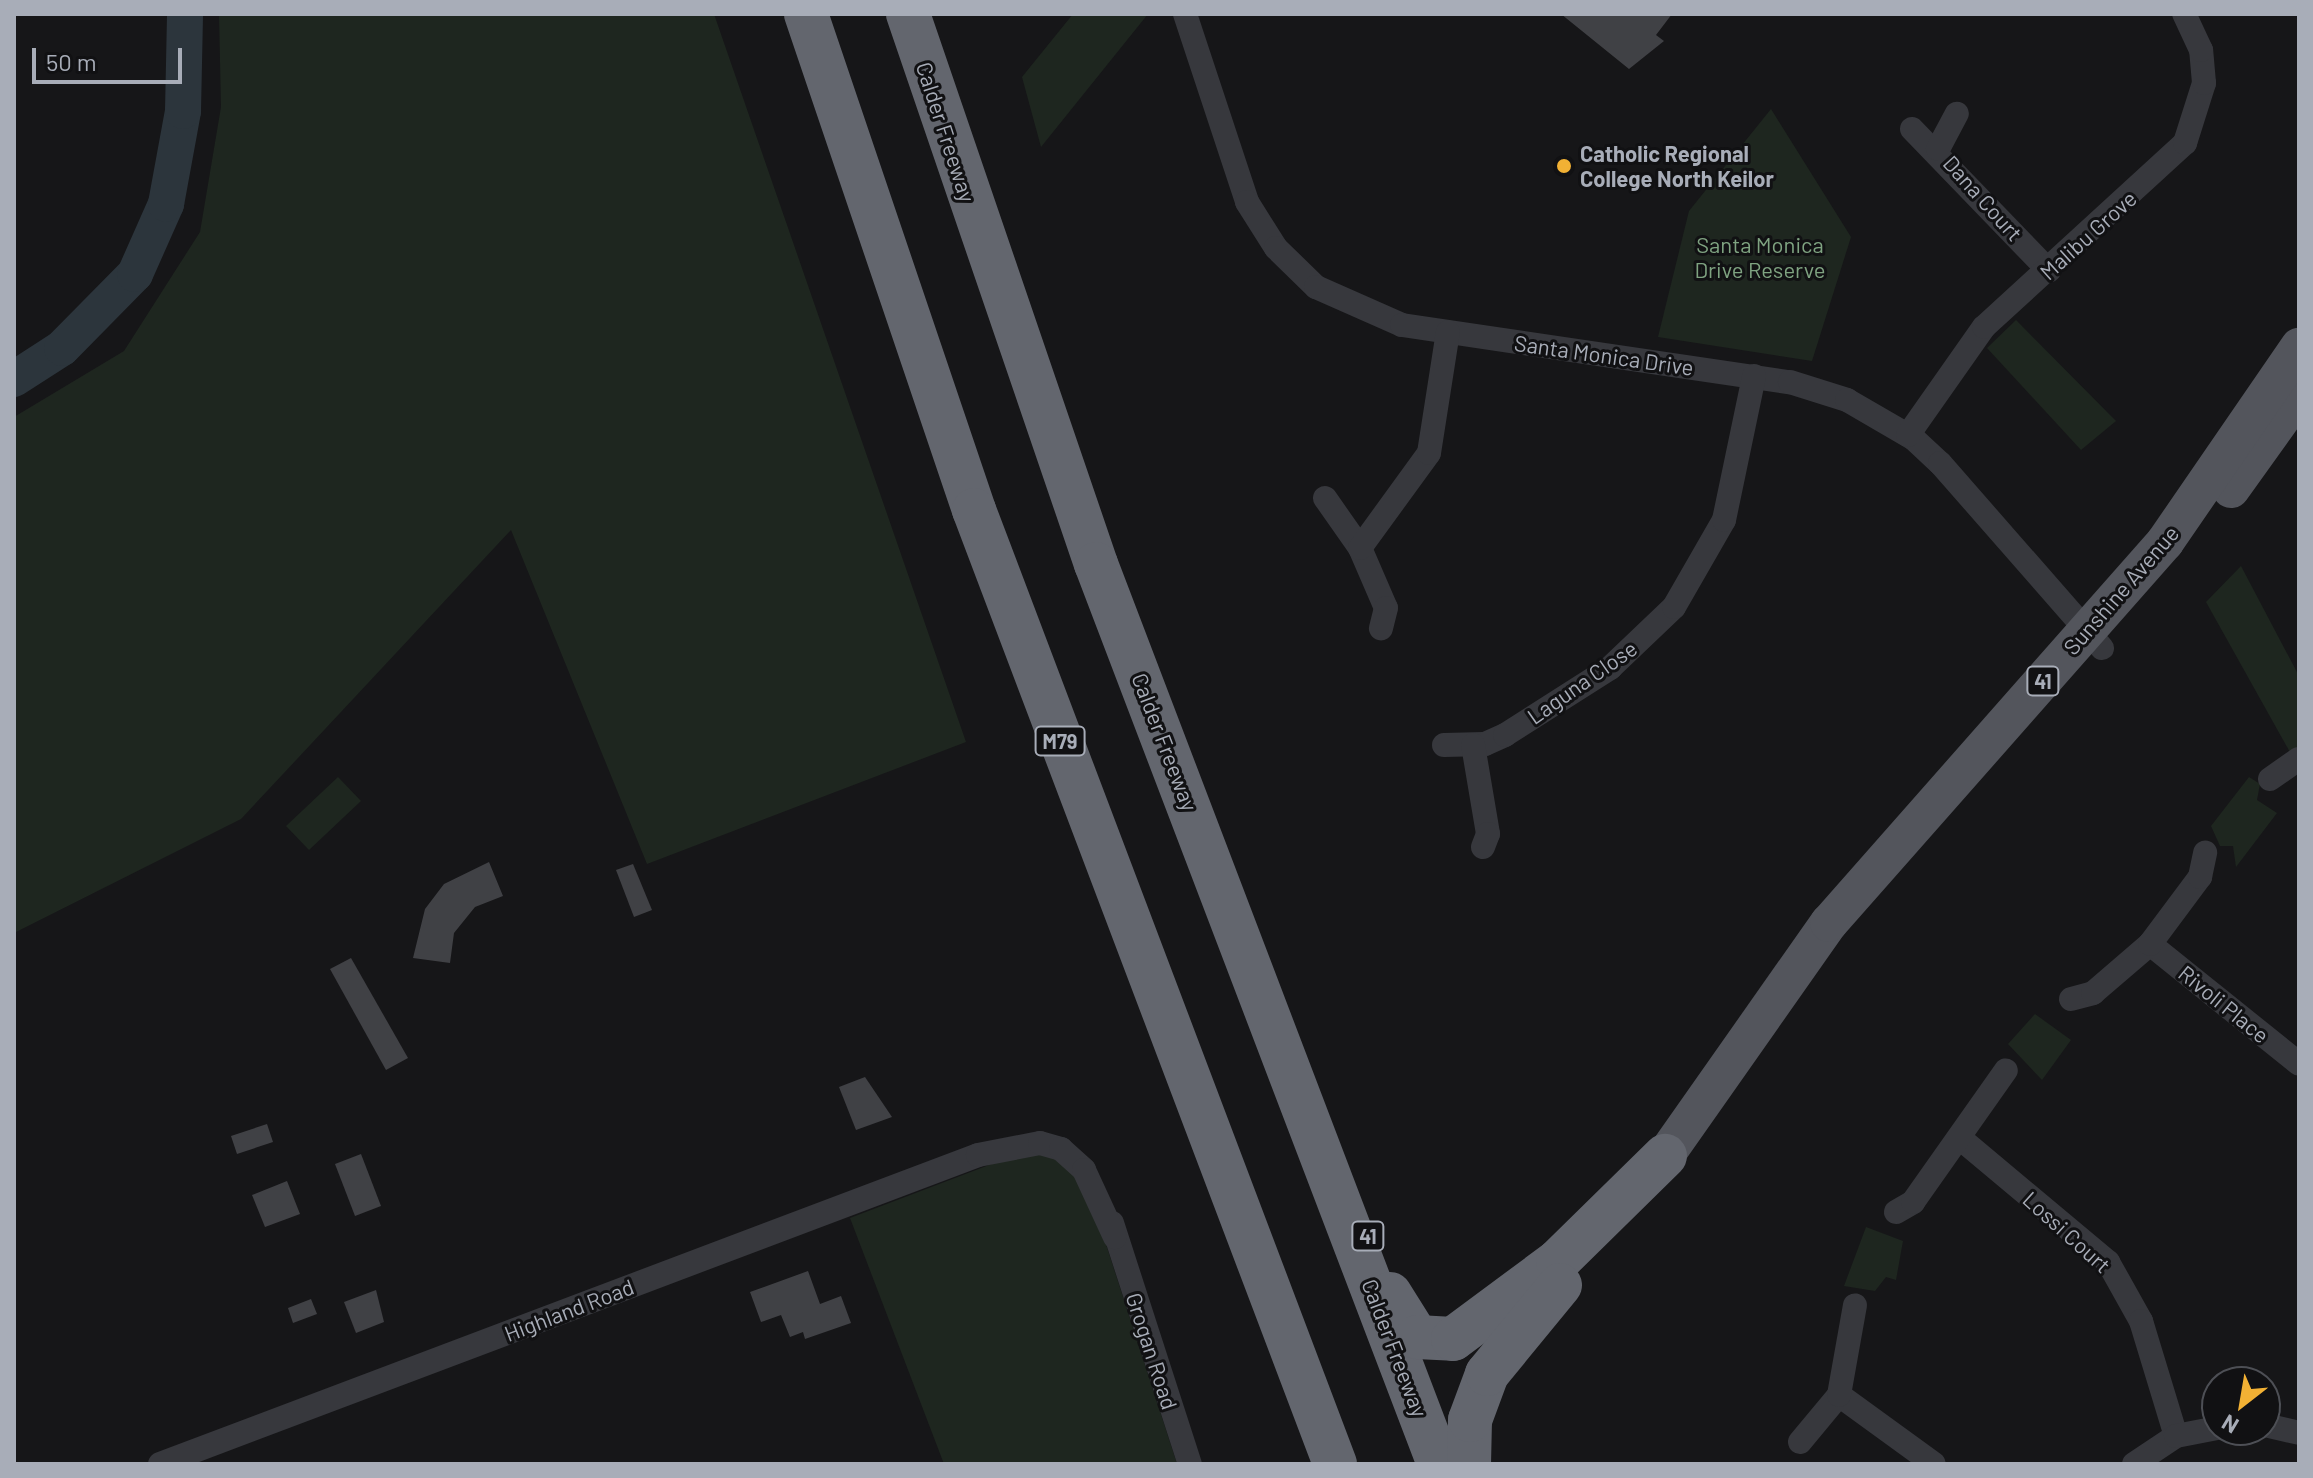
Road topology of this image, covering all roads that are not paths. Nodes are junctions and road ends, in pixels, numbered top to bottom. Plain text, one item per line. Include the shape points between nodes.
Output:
1 (806, 14) edge
2 (908, 14) edge
3 (1185, 14) edge
4 (2184, 14) edge
5 (1957, 114) dead end
6 (1912, 129) dead end
7 (1938, 149) junction
8 (2049, 271) junction
9 (1448, 332) junction
10 (2299, 347) edge
11 (1754, 376) junction
12 (2299, 394) edge
13 (1908, 435) junction
14 (1325, 498) dead end
15 (1360, 548) junction
16 (1381, 628) dead end
17 (2094, 641) junction
18 (1444, 745) dead end
19 (1473, 745) junction
20 (2299, 759) edge
21 (2270, 779) dead end
22 (1202, 838) junction
23 (1483, 847) dead end
24 (2205, 853) dead end
25 (2150, 944) junction
26 (2071, 999) dead end
27 (2299, 1064) edge
28 (2006, 1070) dead end
29 (1961, 1139) junction
30 (1063, 1144) joint
31 (1665, 1156) junction
32 (1896, 1212) dead end
33 (1855, 1305) dead end
34 (1839, 1395) junction
35 (2201, 1431) edge
36 (2176, 1436) junction
37 (1800, 1442) dead end
38 (160, 1464) edge
39 (1190, 1464) edge
40 (1335, 1464) edge
41 (1439, 1464) edge
42 (1469, 1464) edge
43 (1934, 1464) edge
44 (2134, 1464) edge

1 - 40 highway, M79 via 984,539
2 - 22 highway, Calder Freeway via 1008,322
3 - 9 street, Santa Monica Drive via 1238,179 1276,248 1316,287 1356,310
4 - 8 street, Malibu Grove via 2204,66 2192,130 2161,170
5 - 7 street
6 - 7 street, Dana Court
7 - 8 street, Dana Court
8 - 13 street, Malibu Grove via 1962,352
9 - 11 street, Santa Monica Drive
9 - 15 street via 1429,453
10 - 17 main road, Sunshine Avenue / 41
11 - 13 street, Santa Monica Drive via 1822,390
11 - 19 street, Laguna Close via 1724,520 1674,607 1610,668 1498,739
12 - 17 main road, Sunshine Avenue / 41 via 2183,556
13 - 17 street, Santa Monica Drive
14 - 15 street
15 - 16 street via 1386,608
17 - 31 main road, Sunshine Avenue / 41 via 1910,827 1770,1003
18 - 19 street, Laguna Close
19 - 23 street via 1488,834
20 - 21 street
22 - 31 highway, 41 via 1239,899 1399,1317 1417,1337 1446,1342 1479,1321 1558,1261
22 - 41 highway, Calder Freeway
24 - 25 street via 2200,877
25 - 26 street via 2093,993
25 - 27 street, Rivoli Place
28 - 29 street
29 - 32 street via 1913,1202
29 - 36 street, Lossi Court via 2108,1262 2141,1321
30 - 38 street, Highland Road via 1032,1133
30 - 39 street, Grogan Road via 1097,1172
31 - 42 highway, 41 via 1487,1374 1470,1420
33 - 34 street
34 - 37 street
34 - 43 street
35 - 36 street
36 - 44 street

